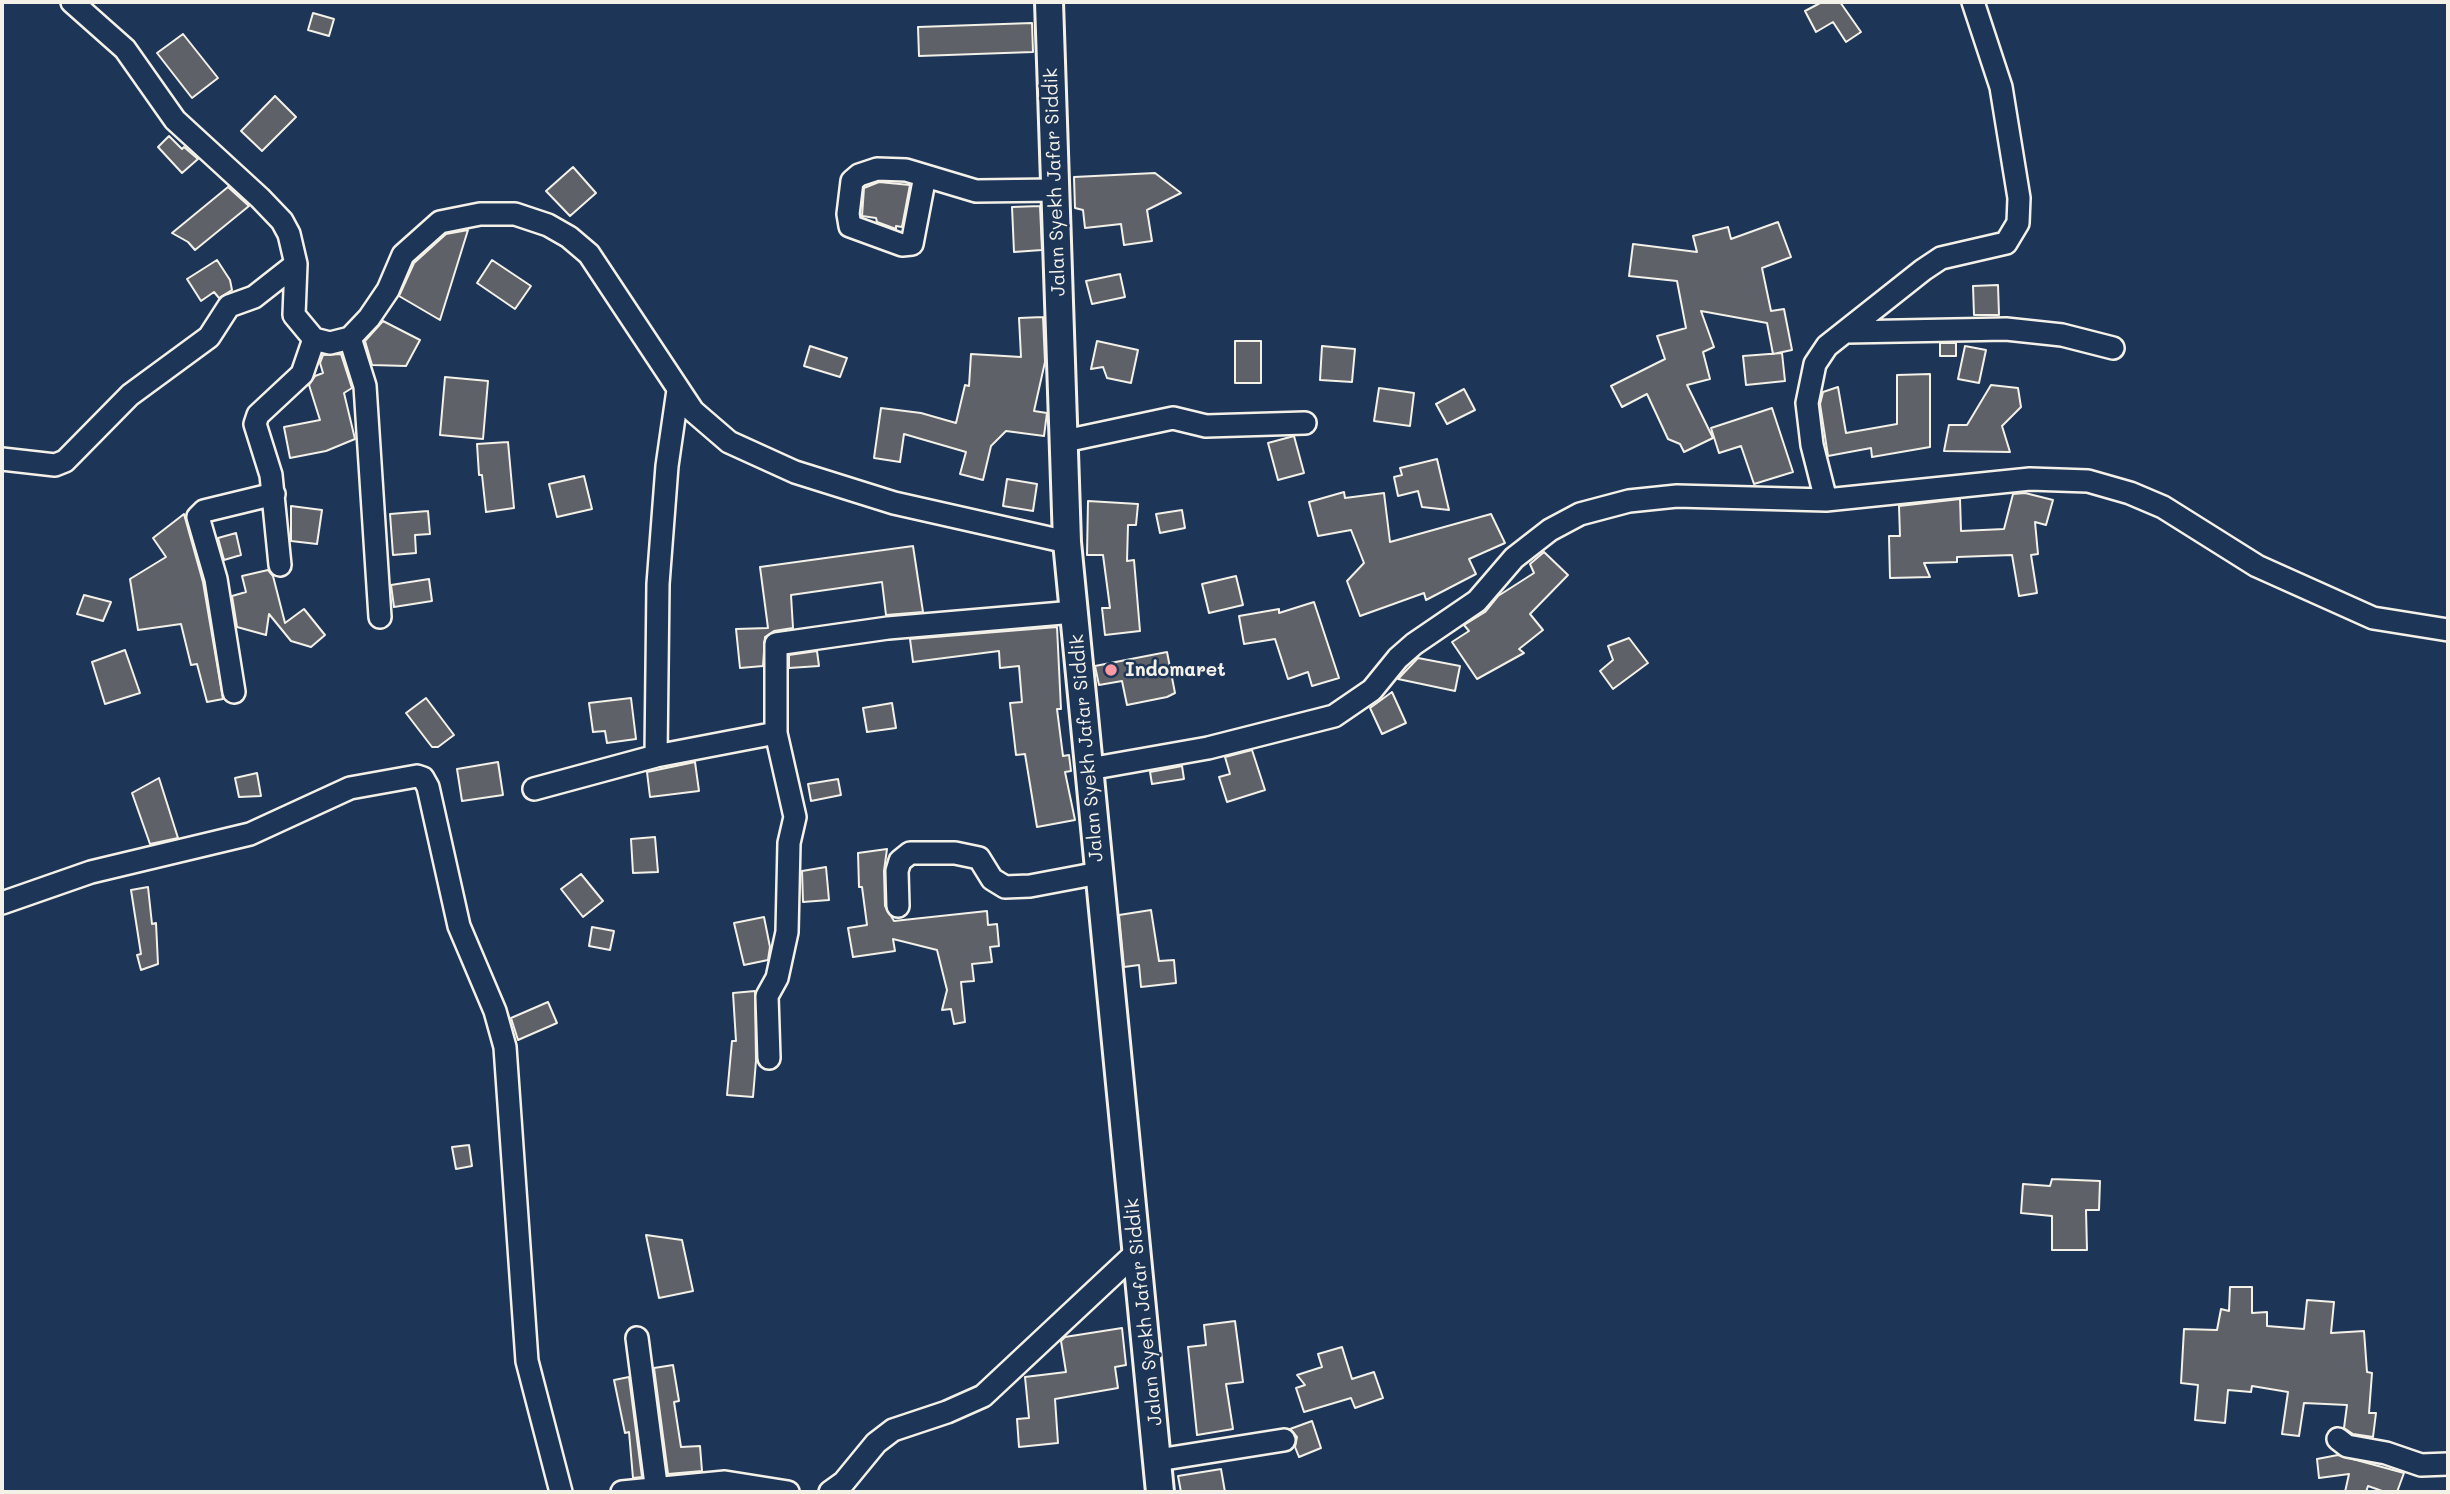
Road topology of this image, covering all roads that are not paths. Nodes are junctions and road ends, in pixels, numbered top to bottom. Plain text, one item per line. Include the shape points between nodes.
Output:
1 (72, 2) edge
2 (1049, 2) edge
3 (1973, 2) edge
4 (925, 176) dead end
5 (1056, 190) junction
6 (296, 264) junction
7 (1847, 332) junction
8 (350, 338) junction
9 (314, 339) junction
10 (2113, 348) dead end
11 (678, 390) junction
12 (1305, 423) dead end
13 (1065, 441) junction
14 (2, 459) edge
15 (274, 494) junction
16 (1826, 500) junction
17 (1068, 542) junction
18 (280, 565) dead end
19 (1074, 612) junction
20 (380, 617) dead end
21 (2448, 630) edge
22 (234, 692) dead end
23 (776, 733) junction
24 (656, 756) junction
25 (1089, 769) junction
26 (534, 789) dead end
27 (1098, 873) junction
28 (2, 903) edge
29 (898, 906) dead end
30 (769, 1058) dead end
31 (1138, 1251) junction
32 (637, 1338) dead end
33 (2338, 1439) dead end
34 (1284, 1440) dead end
35 (1158, 1460) junction
36 (2448, 1464) edge
37 (657, 1491) edge
38 (561, 1492) edge
39 (622, 1492) edge
40 (788, 1492) edge
41 (830, 1492) edge
42 (1160, 1492) edge

1 - 6 street via 125,49 175,120 282,221
2 - 5 main road, Jalan Syekh Jafar Siddik
3 - 7 street via 2001,87 2019,198 2018,223 2006,243 1941,258
4 - 5 street via 976,191
5 - 13 main road, Jalan Syekh Jafar Siddik
6 - 9 street via 294,315
6 - 14 street via 254,297 229,306 209,337 130,396 65,461 55,465
7 - 10 street via 2006,329 2062,335
7 - 16 street via 1828,346 1810,378 1807,402
8 - 9 street via 330,343
8 - 11 street via 388,290 403,255 440,222 480,214 514,214 548,225 589,254
8 - 20 street via 366,396
9 - 15 street via 302,374 256,420
11 - 17 street via 693,411 729,442 795,472 894,503
11 - 24 street via 658,584
12 - 13 street via 1206,426 1172,418
13 - 17 main road, Jalan Syekh Jafar Siddik
15 - 18 street
15 - 22 street via 204,511 198,517 216,579
16 - 21 street via 2030,479 2088,481 2163,507 2258,566 2373,618
16 - 25 street via 1677,496 1629,501 1580,514 1514,558 1477,601 1414,644 1372,690 1334,716 1208,748
17 - 19 main road, Jalan Syekh Jafar Siddik
19 - 23 street via 888,628 776,644
19 - 25 main road, Jalan Syekh Jafar Siddik
23 - 24 street
23 - 30 street via 795,817 789,843 787,932 777,978 767,996
24 - 26 street
25 - 27 main road, Jalan Syekh Jafar Siddik
27 - 29 street via 1005,887 995,882 979,858 911,853 900,861 897,871
27 - 31 main road, Jalan Syekh Jafar Siddik
28 - 38 street via 92,872 250,834 350,788 423,778 459,926 505,1047 524,1341
31 - 35 main road, Jalan Syekh Jafar Siddik
31 - 41 street via 983,1396 893,1430
32 - 37 street
33 - 36 street via 2347,1446 2421,1465
34 - 35 street
35 - 42 main road, Jalan Syekh Jafar Siddik
37 - 39 street
37 - 40 street via 725,1482

